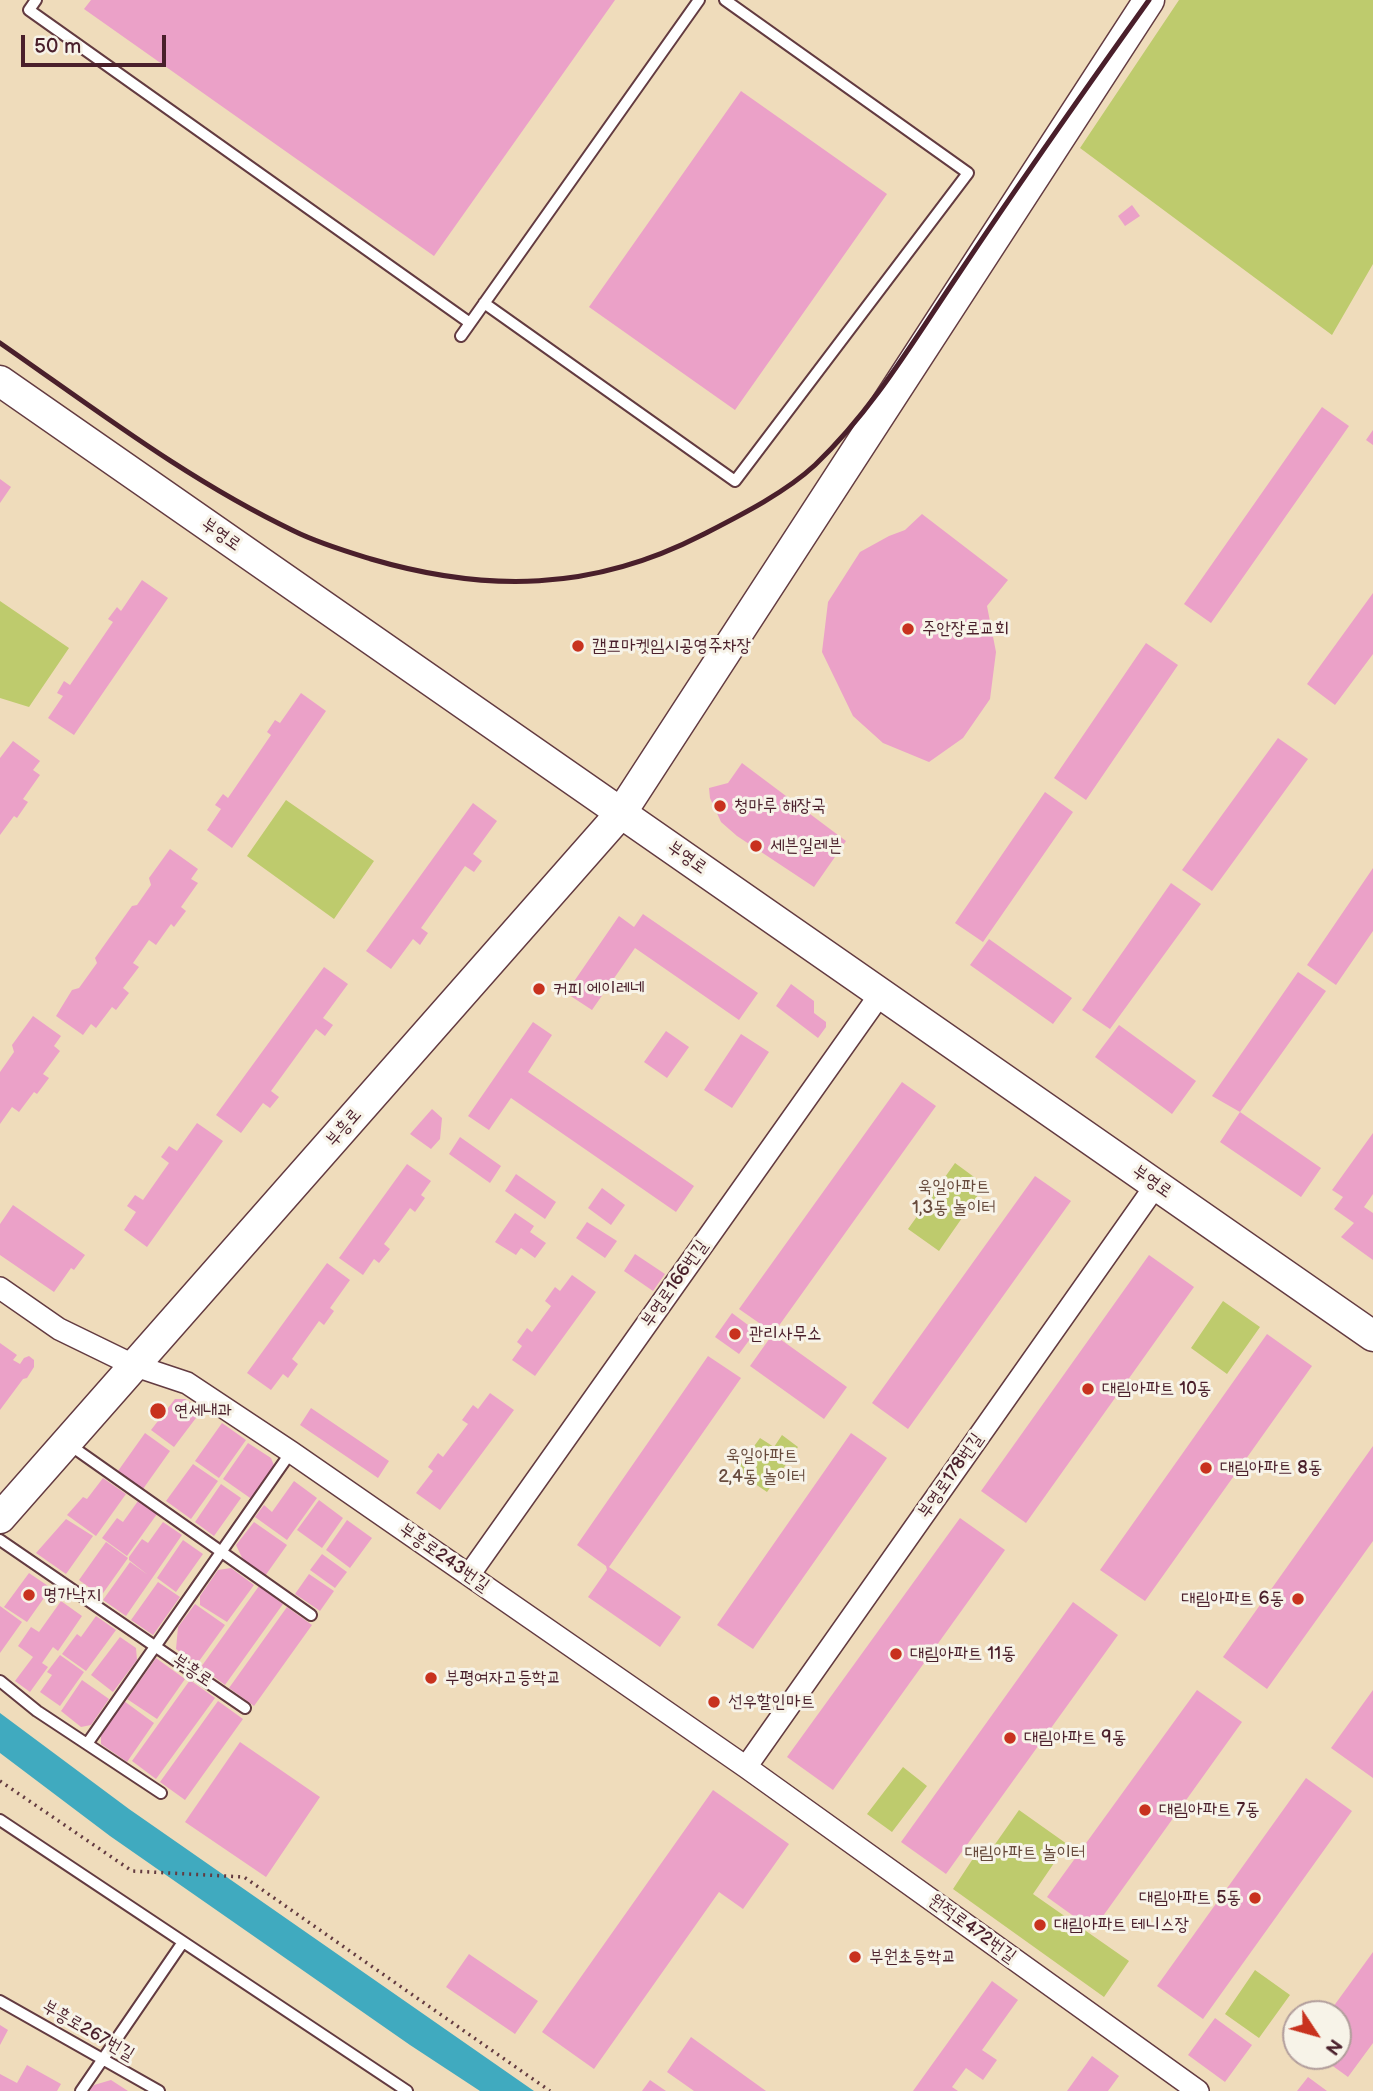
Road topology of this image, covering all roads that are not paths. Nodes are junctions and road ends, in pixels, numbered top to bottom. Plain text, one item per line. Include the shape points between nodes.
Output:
1 (36, 0) edge
2 (699, 0) edge
3 (725, 0) edge
4 (1149, 0) edge
5 (484, 303) junction
6 (470, 324) junction
7 (461, 336) dead end
8 (1, 385) edge
9 (621, 813) junction
10 (881, 993) junction
11 (1156, 1185) junction
12 (0, 1288) edge
13 (1373, 1336) edge
14 (133, 1366) junction
15 (66, 1443) junction
16 (291, 1452) junction
17 (0, 1518) edge
18 (0, 1540) edge
19 (221, 1552) junction
20 (469, 1575) junction
21 (311, 1615) dead end
22 (156, 1647) junction
23 (0, 1681) edge
24 (245, 1708) dead end
25 (87, 1744) junction
26 (746, 1767) junction
27 (161, 1793) dead end
28 (0, 1820) edge
29 (183, 1942) junction
30 (0, 2001) edge
31 (102, 2059) junction
32 (81, 2091) edge
33 (159, 2091) edge
34 (407, 2091) edge
35 (1198, 2091) edge

1 - 6 lane via 29,10
2 - 5 lane
3 - 5 lane via 968,173 735,481
4 - 9 main road, 부흥로
5 - 6 lane
6 - 7 lane
8 - 9 main road, 부영로
9 - 10 main road, 부영로
9 - 14 main road, 부흥로
10 - 11 main road, 부영로
10 - 20 street, 부영로166번길
11 - 13 main road, 부영로
11 - 26 street, 부영로178번길
12 - 14 street, 부흥로243번길 via 59,1329
14 - 15 main road, 부흥로
14 - 16 street, 부흥로243번길 via 187,1383
15 - 17 main road, 부흥로
15 - 19 lane
16 - 19 lane
16 - 20 street, 부흥로243번길
18 - 22 lane, 부흥로
19 - 21 lane
19 - 22 lane
20 - 26 street, 부흥로243번길
22 - 24 lane, 부흥로
22 - 25 lane
23 - 25 lane
25 - 27 lane
26 - 35 street, 원적로472번길
28 - 29 lane
29 - 31 lane
29 - 34 lane
30 - 31 lane, 부흥로267번길
31 - 32 lane
31 - 33 lane, 부흥로267번길

